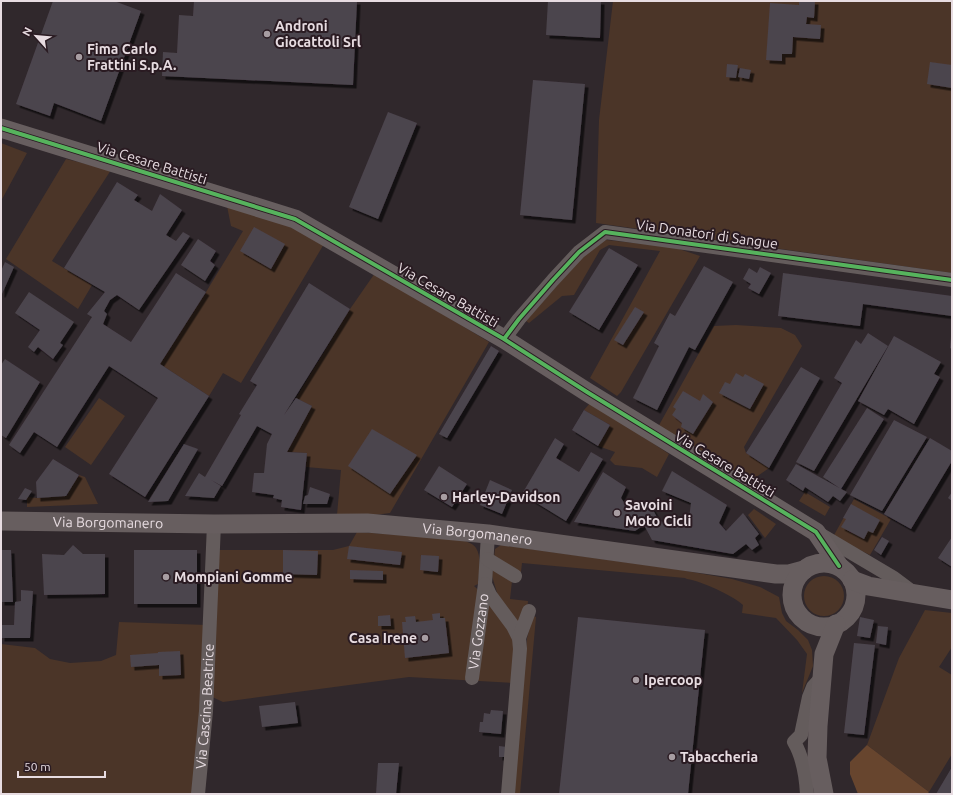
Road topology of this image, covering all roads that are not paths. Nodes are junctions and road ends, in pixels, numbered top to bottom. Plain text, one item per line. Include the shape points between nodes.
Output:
1 (1, 128) edge
2 (952, 280) edge
3 (504, 339) junction
4 (1, 521) edge
5 (214, 524) junction
6 (809, 528) junction
7 (488, 534) junction
8 (487, 559) junction
9 (839, 566) junction
10 (806, 568) junction
11 (739, 570) junction
12 (515, 576) dead end
13 (852, 580) junction
14 (485, 584) junction
15 (916, 594) junction
16 (792, 598) junction
17 (952, 600) edge
18 (852, 610) junction
19 (530, 611) dead end
20 (806, 622) junction
21 (836, 624) junction
22 (519, 638) junction
23 (824, 654) junction
24 (822, 676) junction
25 (472, 678) dead end
26 (198, 794) edge
27 (508, 794) edge
28 (807, 794) edge
29 (824, 794) edge

1 - 3 main road, Via Cesare Battisti via 295,219
2 - 3 street, Via Donatori di Sangue via 605,232 579,252
3 - 6 main road, Via Cesare Battisti
4 - 5 main road, Via Borgomanero
5 - 7 main road, Via Borgomanero via 367,523
5 - 26 street, Via Cascina Beatrice via 206,711
6 - 9 main road, Via Cesare Battisti
6 - 10 main road, Via Cesare Battisti via 814,541 814,554
6 - 15 street, Via Cesare Battisti via 894,578
7 - 8 street, Via Gozzano
7 - 11 main road, Via Borgomanero
8 - 12 street
8 - 14 street, Via Gozzano
9 - 10 main road via 824,563
9 - 13 main road
10 - 11 main road, Via Borgomanero via 789,574
10 - 16 main road via 797,577
11 - 16 main road, Via Borgomanero via 783,590
13 - 15 main road via 868,586
13 - 18 main road via 856,595
14 - 22 street, Via Gozzano
14 - 25 street, Via Gozzano
15 - 17 main road
15 - 18 main road via 877,598
16 - 20 main road via 796,610
18 - 21 main road via 846,618
19 - 22 street
20 - 21 main road via 820,627
20 - 23 main road
21 - 23 main road
22 - 27 street
23 - 24 main road
24 - 28 street via 813,687 801,735 794,742 799,750
24 - 29 main road via 817,758

